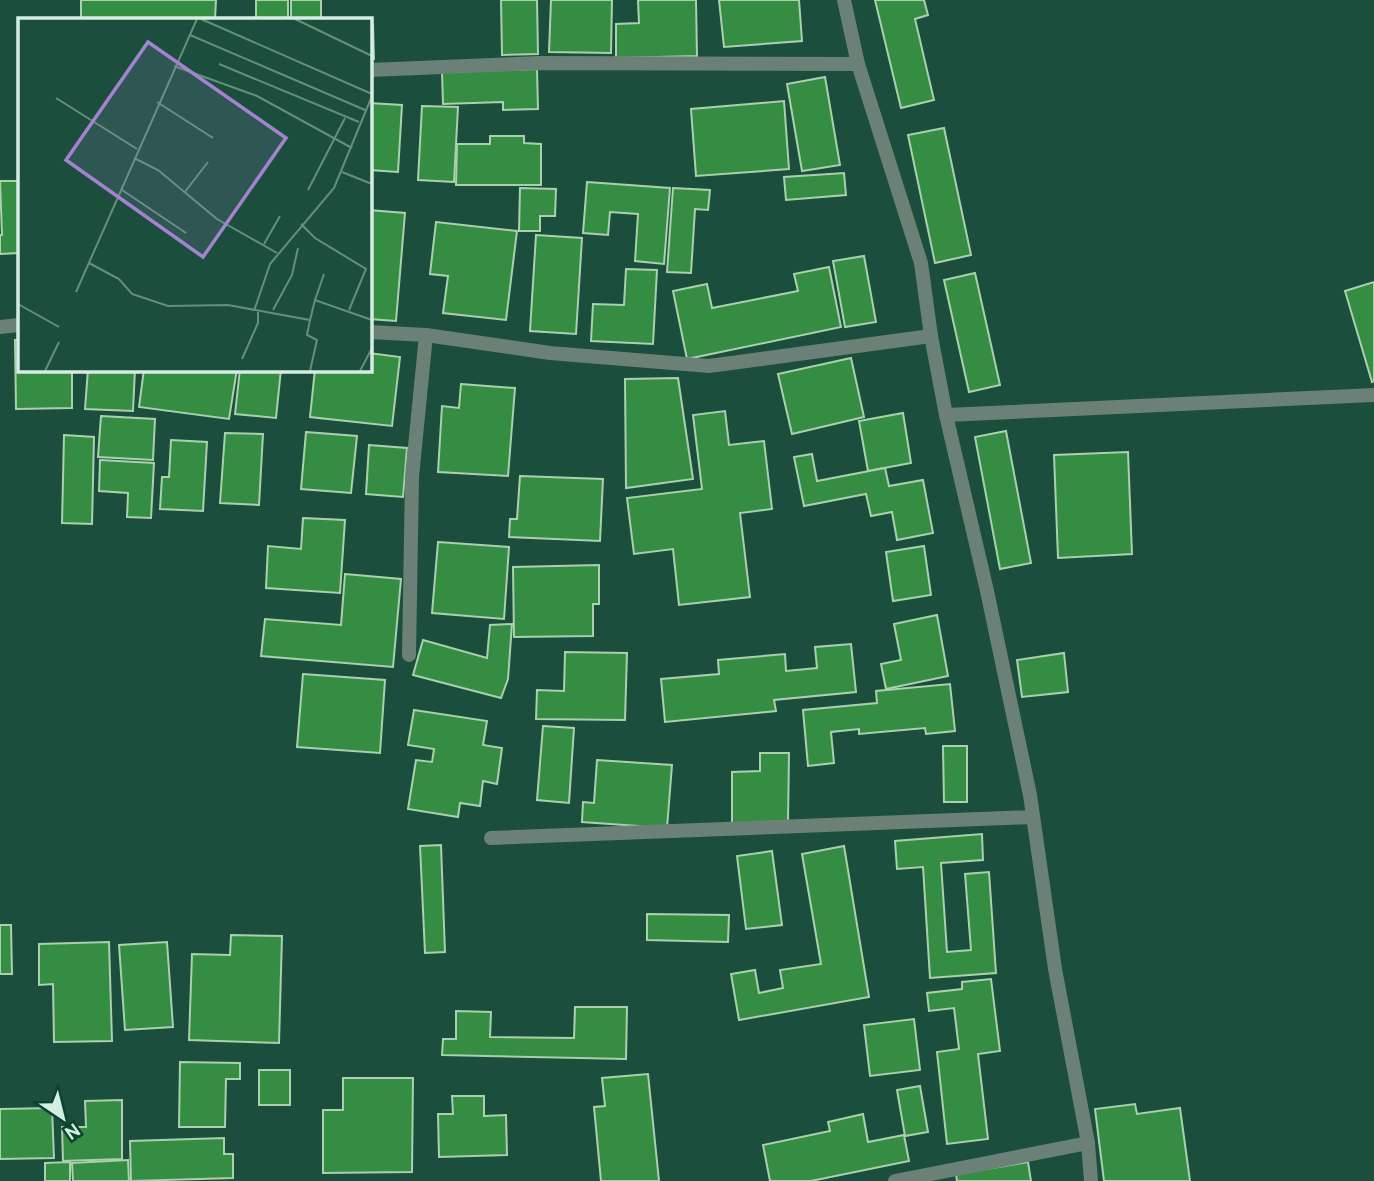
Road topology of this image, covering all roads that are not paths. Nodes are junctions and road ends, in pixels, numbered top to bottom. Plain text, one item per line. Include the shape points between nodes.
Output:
1 (844, 0) edge
2 (858, 64) junction
3 (371, 70) edge
4 (18, 325) edge
5 (0, 327) edge
6 (371, 332) edge
7 (426, 335) junction
8 (931, 336) junction
9 (1374, 395) edge
10 (946, 415) junction
11 (409, 655) dead end
12 (1033, 817) junction
13 (491, 838) dead end
14 (1088, 1143) junction
15 (895, 1181) edge
16 (1091, 1181) edge

1 - 2 street
2 - 3 street via 539,63
2 - 8 street via 921,263
4 - 5 street
6 - 7 street
7 - 8 street via 550,353 709,366
7 - 11 street via 412,477
8 - 10 street
9 - 10 street
10 - 12 street via 988,591
12 - 13 street
12 - 14 street via 1055,969
14 - 15 street
14 - 16 street

